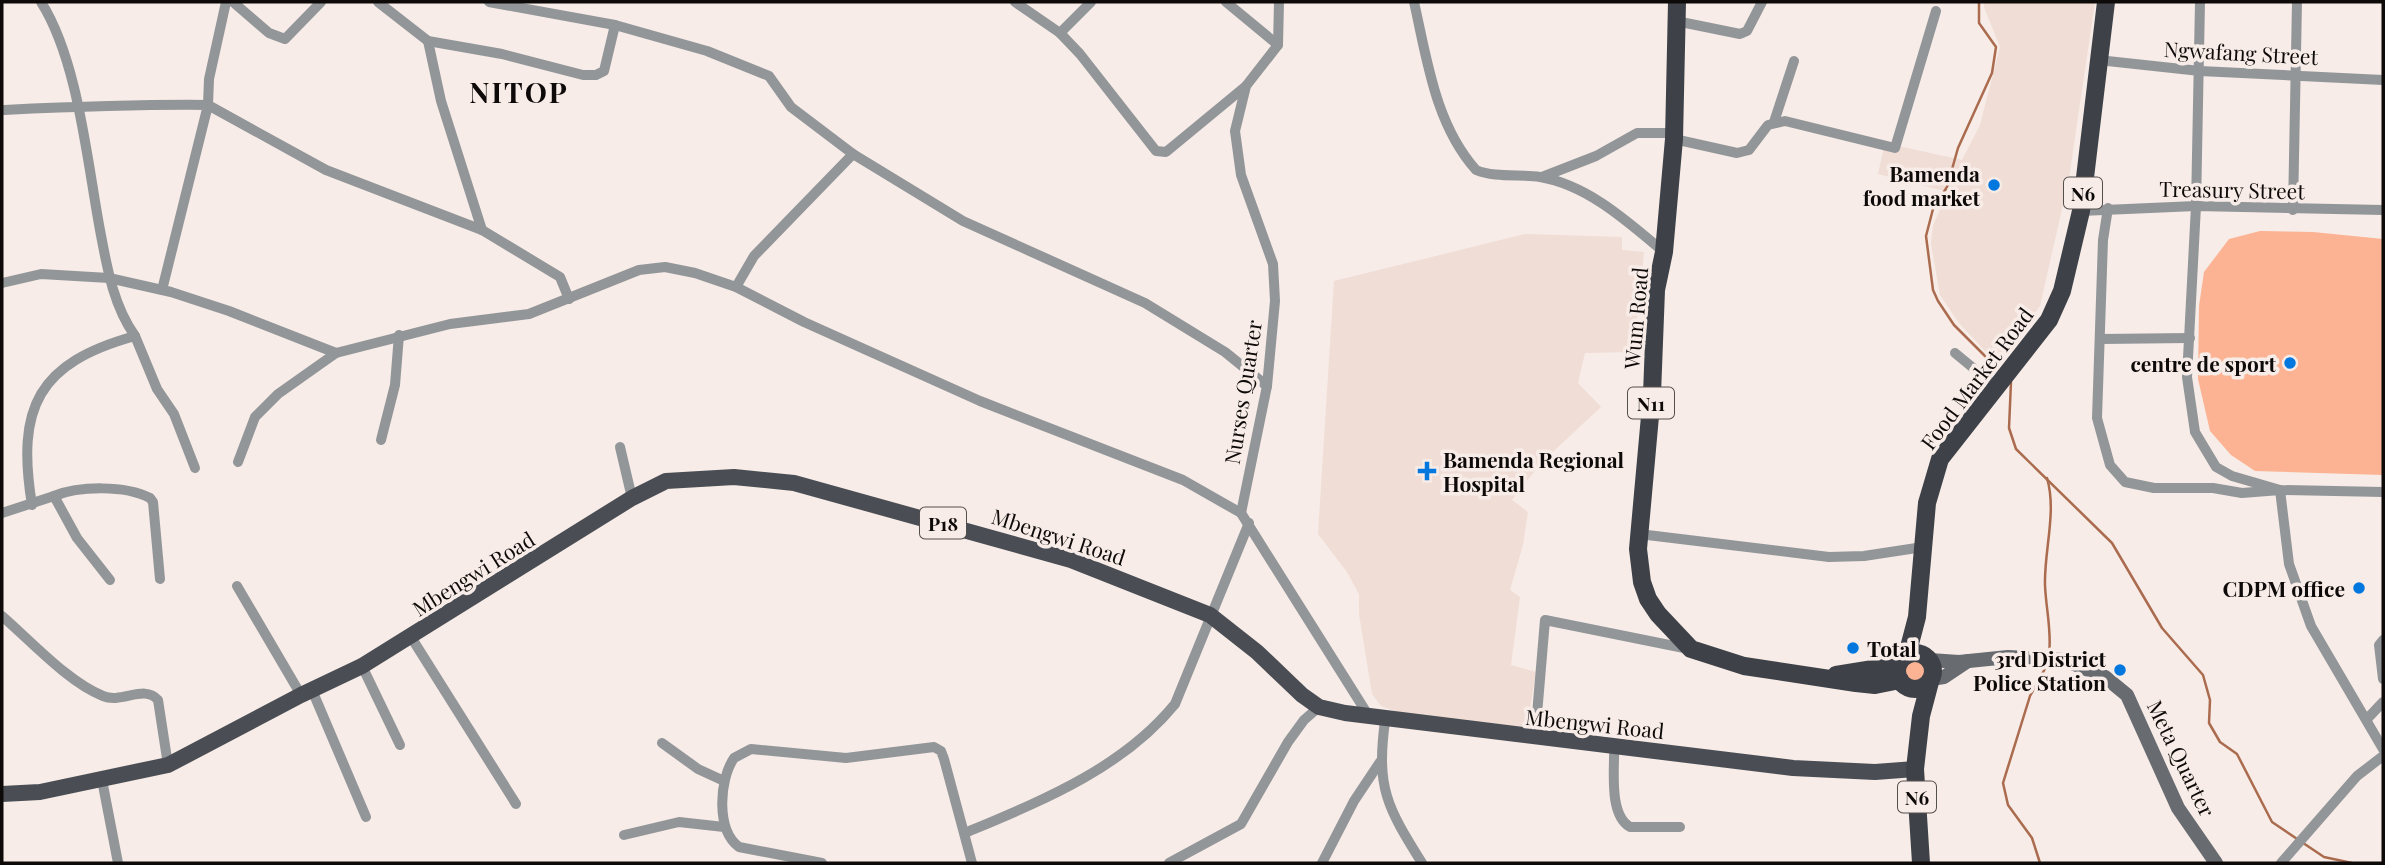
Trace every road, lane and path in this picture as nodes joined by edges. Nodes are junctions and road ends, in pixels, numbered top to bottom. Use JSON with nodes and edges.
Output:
{"nodes":[{"id":1,"x":41,"y":2,"type":"edge"},
{"id":2,"x":226,"y":2,"type":"edge"},
{"id":3,"x":233,"y":2,"type":"edge"},
{"id":4,"x":321,"y":2,"type":"edge"},
{"id":5,"x":378,"y":2,"type":"edge"},
{"id":6,"x":489,"y":2,"type":"edge"},
{"id":7,"x":1015,"y":2,"type":"edge"},
{"id":8,"x":1091,"y":2,"type":"edge"},
{"id":9,"x":1226,"y":2,"type":"edge"},
{"id":10,"x":1279,"y":2,"type":"edge"},
{"id":11,"x":1413,"y":2,"type":"edge"},
{"id":12,"x":1677,"y":2,"type":"edge"},
{"id":13,"x":1762,"y":2,"type":"edge"},
{"id":14,"x":2106,"y":2,"type":"edge"},
{"id":15,"x":2200,"y":2,"type":"edge"},
{"id":16,"x":2297,"y":2,"type":"edge"},
{"id":17,"x":1936,"y":11,"type":"dead end"},
{"id":18,"x":1676,"y":21,"type":"junction"},
{"id":19,"x":615,"y":25,"type":"junction"},
{"id":20,"x":1060,"y":33,"type":"junction"},
{"id":21,"x":428,"y":41,"type":"junction"},
{"id":22,"x":1278,"y":46,"type":"junction"},
{"id":23,"x":2098,"y":60,"type":"junction"},
{"id":24,"x":1794,"y":61,"type":"dead end"},
{"id":25,"x":2200,"y":71,"type":"junction"},
{"id":26,"x":2294,"y":74,"type":"junction"},
{"id":27,"x":2383,"y":80,"type":"edge"},
{"id":28,"x":1246,"y":86,"type":"junction"},
{"id":29,"x":208,"y":105,"type":"junction"},
{"id":30,"x":77,"y":109,"type":"junction"},
{"id":31,"x":2,"y":110,"type":"edge"},
{"id":32,"x":1774,"y":122,"type":"junction"},
{"id":33,"x":1674,"y":136,"type":"junction"},
{"id":34,"x":853,"y":154,"type":"junction"},
{"id":35,"x":1542,"y":177,"type":"junction"},
{"id":36,"x":2196,"y":206,"type":"junction"},
{"id":37,"x":2108,"y":208,"type":"junction"},
{"id":38,"x":2293,"y":210,"type":"junction"},
{"id":39,"x":2383,"y":210,"type":"edge"},
{"id":40,"x":2081,"y":211,"type":"junction"},
{"id":41,"x":481,"y":230,"type":"junction"},
{"id":42,"x":1664,"y":252,"type":"junction"},
{"id":43,"x":109,"y":278,"type":"junction"},
{"id":44,"x":2,"y":283,"type":"edge"},
{"id":45,"x":736,"y":287,"type":"junction"},
{"id":46,"x":162,"y":290,"type":"junction"},
{"id":47,"x":569,"y":299,"type":"junction"},
{"id":48,"x":399,"y":335,"type":"junction"},
{"id":49,"x":135,"y":336,"type":"junction"},
{"id":50,"x":2101,"y":338,"type":"junction"},
{"id":51,"x":2190,"y":338,"type":"junction"},
{"id":52,"x":336,"y":353,"type":"junction"},
{"id":53,"x":1955,"y":353,"type":"dead end"},
{"id":54,"x":2002,"y":378,"type":"junction"},
{"id":55,"x":1267,"y":386,"type":"junction"},
{"id":56,"x":381,"y":440,"type":"dead end"},
{"id":57,"x":620,"y":447,"type":"dead end"},
{"id":58,"x":238,"y":462,"type":"dead end"},
{"id":59,"x":195,"y":468,"type":"dead end"},
{"id":60,"x":2280,"y":490,"type":"junction"},
{"id":61,"x":2383,"y":492,"type":"edge"},
{"id":62,"x":54,"y":496,"type":"junction"},
{"id":63,"x":632,"y":498,"type":"junction"},
{"id":64,"x":32,"y":505,"type":"junction"},
{"id":65,"x":2,"y":513,"type":"edge"},
{"id":66,"x":1241,"y":513,"type":"junction"},
{"id":67,"x":1249,"y":523,"type":"junction"},
{"id":68,"x":1639,"y":534,"type":"junction"},
{"id":69,"x":1923,"y":547,"type":"junction"},
{"id":70,"x":110,"y":579,"type":"dead end"},
{"id":71,"x":160,"y":579,"type":"dead end"},
{"id":72,"x":237,"y":586,"type":"dead end"},
{"id":73,"x":1210,"y":615,"type":"junction"},
{"id":74,"x":2,"y":616,"type":"edge"},
{"id":75,"x":1917,"y":617,"type":"junction"},
{"id":76,"x":411,"y":637,"type":"junction"},
{"id":77,"x":2383,"y":640,"type":"edge"},
{"id":78,"x":1691,"y":649,"type":"junction"},
{"id":79,"x":1929,"y":659,"type":"junction"},
{"id":80,"x":1969,"y":661,"type":"junction"},
{"id":81,"x":362,"y":666,"type":"junction"},
{"id":82,"x":1902,"y":671,"type":"junction"},
{"id":83,"x":2383,"y":679,"type":"edge"},
{"id":84,"x":1931,"y":680,"type":"junction"},
{"id":85,"x":306,"y":692,"type":"junction"},
{"id":86,"x":2383,"y":702,"type":"edge"},
{"id":87,"x":1319,"y":707,"type":"junction"},
{"id":88,"x":1378,"y":719,"type":"junction"},
{"id":89,"x":2367,"y":719,"type":"junction"},
{"id":90,"x":1918,"y":731,"type":"junction"},
{"id":91,"x":1535,"y":738,"type":"junction"},
{"id":92,"x":662,"y":743,"type":"dead end"},
{"id":93,"x":400,"y":745,"type":"dead end"},
{"id":94,"x":1614,"y":747,"type":"junction"},
{"id":95,"x":2383,"y":749,"type":"edge"},
{"id":96,"x":2383,"y":756,"type":"edge"},
{"id":97,"x":1380,"y":762,"type":"junction"},
{"id":98,"x":168,"y":765,"type":"junction"},
{"id":99,"x":1915,"y":769,"type":"junction"},
{"id":100,"x":102,"y":780,"type":"junction"},
{"id":101,"x":724,"y":781,"type":"junction"},
{"id":102,"x":2,"y":794,"type":"edge"},
{"id":103,"x":516,"y":804,"type":"dead end"},
{"id":104,"x":366,"y":817,"type":"dead end"},
{"id":105,"x":724,"y":827,"type":"junction"},
{"id":106,"x":1680,"y":827,"type":"dead end"},
{"id":107,"x":965,"y":833,"type":"junction"},
{"id":108,"x":624,"y":835,"type":"dead end"},
{"id":109,"x":787,"y":859,"type":"edge"},
{"id":110,"x":118,"y":863,"type":"edge"},
{"id":111,"x":822,"y":863,"type":"edge"},
{"id":112,"x":972,"y":863,"type":"edge"},
{"id":113,"x":1169,"y":863,"type":"edge"},
{"id":114,"x":1322,"y":863,"type":"edge"},
{"id":115,"x":1422,"y":863,"type":"edge"},
{"id":116,"x":1920,"y":863,"type":"edge"},
{"id":117,"x":2216,"y":863,"type":"edge"},
{"id":118,"x":2281,"y":863,"type":"edge"}],
"edges":[{"from":1,"to":30,"type":"street"},
{"from":2,"to":29,"type":"street"},
{"from":3,"to":4,"type":"street"},
{"from":5,"to":21,"type":"street"},
{"from":6,"to":19,"type":"street"},
{"from":7,"to":20,"type":"street"},
{"from":8,"to":20,"type":"street"},
{"from":9,"to":22,"type":"street"},
{"from":10,"to":22,"type":"street"},
{"from":11,"to":35,"type":"street"},
{"from":12,"to":18,"type":"highway","name":"Wum Road","number":"N11"},
{"from":13,"to":18,"type":"street"},
{"from":14,"to":23,"type":"highway","name":"Food Market Road","number":"N6"},
{"from":15,"to":25,"type":"street"},
{"from":16,"to":26,"type":"street"},
{"from":17,"to":32,"type":"street"},
{"from":18,"to":33,"type":"highway","name":"Wum Road","number":"N11"},
{"from":19,"to":21,"type":"street"},
{"from":19,"to":34,"type":"street"},
{"from":20,"to":28,"type":"street"},
{"from":21,"to":41,"type":"street"},
{"from":22,"to":28,"type":"street","name":"Nurses Quarter"},
{"from":23,"to":25,"type":"street","name":"Ngwafang Street"},
{"from":23,"to":40,"type":"highway","name":"Food Market Road","number":"N6"},
{"from":24,"to":32,"type":"street"},
{"from":25,"to":26,"type":"street","name":"Ngwafang Street"},
{"from":25,"to":36,"type":"street"},
{"from":26,"to":27,"type":"street","name":"Ngwafang Street"},
{"from":26,"to":38,"type":"street"},
{"from":28,"to":55,"type":"street","name":"Nurses Quarter"},
{"from":29,"to":30,"type":"street"},
{"from":29,"to":41,"type":"street"},
{"from":29,"to":46,"type":"street"},
{"from":30,"to":31,"type":"street"},
{"from":30,"to":43,"type":"street"},
{"from":32,"to":33,"type":"street"},
{"from":33,"to":35,"type":"street"},
{"from":33,"to":42,"type":"highway","name":"Wum Road","number":"N11"},
{"from":34,"to":45,"type":"street"},
{"from":34,"to":55,"type":"street"},
{"from":35,"to":42,"type":"street"},
{"from":36,"to":37,"type":"street","name":"Treasury Street"},
{"from":36,"to":38,"type":"street","name":"Treasury Street"},
{"from":36,"to":51,"type":"street"},
{"from":37,"to":40,"type":"street","name":"Treasury Street"},
{"from":37,"to":50,"type":"street"},
{"from":38,"to":39,"type":"street","name":"Treasury Street"},
{"from":40,"to":54,"type":"highway","name":"Food Market Road","number":"N6"},
{"from":41,"to":47,"type":"street"},
{"from":42,"to":68,"type":"highway","name":"Wum Road","number":"N11"},
{"from":43,"to":44,"type":"street"},
{"from":43,"to":46,"type":"street"},
{"from":43,"to":49,"type":"street"},
{"from":45,"to":47,"type":"street"},
{"from":45,"to":66,"type":"street"},
{"from":46,"to":52,"type":"street"},
{"from":47,"to":48,"type":"street"},
{"from":48,"to":52,"type":"street"},
{"from":48,"to":56,"type":"street"},
{"from":49,"to":59,"type":"street"},
{"from":49,"to":64,"type":"street"},
{"from":50,"to":51,"type":"street"},
{"from":50,"to":60,"type":"street"},
{"from":51,"to":60,"type":"street"},
{"from":52,"to":58,"type":"street"},
{"from":53,"to":54,"type":"street"},
{"from":54,"to":69,"type":"highway","name":"Food Market Road","number":"N6"},
{"from":55,"to":66,"type":"street","name":"Nurses Quarter"},
{"from":57,"to":63,"type":"street"},
{"from":60,"to":61,"type":"street"},
{"from":60,"to":89,"type":"street"},
{"from":62,"to":64,"type":"street"},
{"from":62,"to":70,"type":"street"},
{"from":62,"to":71,"type":"street"},
{"from":63,"to":73,"type":"main road","name":"Mbengwi Road","number":"P18"},
{"from":63,"to":76,"type":"main road","name":"Mbengwi Road","number":"P18"},
{"from":64,"to":65,"type":"street"},
{"from":66,"to":67,"type":"street"},
{"from":67,"to":73,"type":"street"},
{"from":67,"to":88,"type":"street"},
{"from":68,"to":69,"type":"street"},
{"from":68,"to":78,"type":"highway","name":"Wum Road","number":"N11"},
{"from":69,"to":75,"type":"highway","name":"Food Market Road","number":"N6"},
{"from":72,"to":85,"type":"street"},
{"from":73,"to":87,"type":"main road","name":"Mbengwi Road","number":"P18"},
{"from":73,"to":107,"type":"street"},
{"from":74,"to":98,"type":"street"},
{"from":75,"to":79,"type":"highway","name":"Food Market Road","number":"N6"},
{"from":75,"to":82,"type":"highway","name":"Food Market Road","number":"N6"},
{"from":76,"to":81,"type":"main road","name":"Mbengwi Road","number":"P18"},
{"from":76,"to":103,"type":"street"},
{"from":77,"to":83,"type":"street"},
{"from":78,"to":82,"type":"highway"},
{"from":78,"to":91,"type":"street"},
{"from":79,"to":80,"type":"main road"},
{"from":79,"to":82,"type":"highway"},
{"from":79,"to":84,"type":"highway","number":"N6"},
{"from":80,"to":84,"type":"main road"},
{"from":80,"to":117,"type":"main road","name":"Meta Quarter"},
{"from":81,"to":85,"type":"main road","name":"Mbengwi Road","number":"P18"},
{"from":81,"to":93,"type":"street"},
{"from":82,"to":84,"type":"highway"},
{"from":82,"to":90,"type":"highway","number":"N6"},
{"from":84,"to":90,"type":"highway","number":"N6"},
{"from":85,"to":98,"type":"main road","name":"Mbengwi Road","number":"P18"},
{"from":85,"to":104,"type":"street"},
{"from":86,"to":89,"type":"street"},
{"from":87,"to":88,"type":"main road","name":"Mbengwi Road","number":"P18"},
{"from":87,"to":113,"type":"street"},
{"from":88,"to":91,"type":"main road","name":"Mbengwi Road","number":"P18"},
{"from":88,"to":97,"type":"street"},
{"from":89,"to":95,"type":"street"},
{"from":90,"to":99,"type":"highway","number":"N6"},
{"from":91,"to":94,"type":"main road","name":"Mbengwi Road","number":"P18"},
{"from":92,"to":101,"type":"street"},
{"from":94,"to":99,"type":"main road","name":"Mbengwi Road","number":"P18"},
{"from":94,"to":106,"type":"street"},
{"from":96,"to":118,"type":"street"},
{"from":97,"to":114,"type":"street"},
{"from":97,"to":115,"type":"street"},
{"from":98,"to":100,"type":"main road","name":"Mbengwi Road","number":"P18"},
{"from":99,"to":116,"type":"highway","number":"N6"},
{"from":100,"to":102,"type":"main road","name":"Mbengwi Road","number":"P18"},
{"from":100,"to":110,"type":"street"},
{"from":101,"to":105,"type":"street"},
{"from":101,"to":107,"type":"street"},
{"from":105,"to":108,"type":"street"},
{"from":105,"to":109,"type":"street"},
{"from":107,"to":112,"type":"street"},
{"from":109,"to":111,"type":"street"}]}
